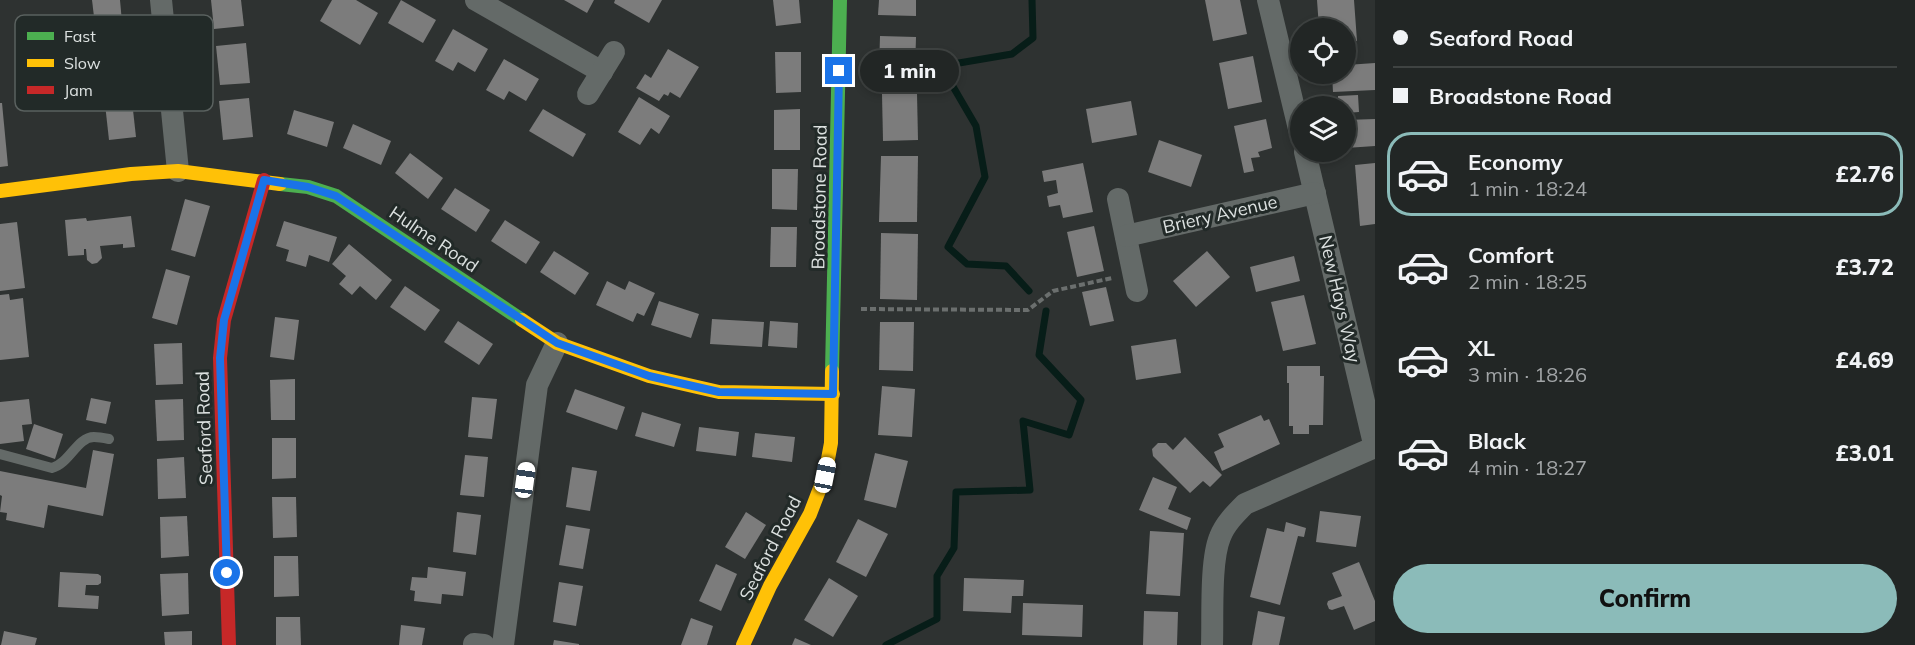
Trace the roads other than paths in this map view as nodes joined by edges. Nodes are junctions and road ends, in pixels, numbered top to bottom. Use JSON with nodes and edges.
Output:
{"nodes":[{"id":1,"x":160,"y":0,"type":"edge"},
{"id":2,"x":840,"y":0,"type":"edge"},
{"id":3,"x":1268,"y":0,"type":"edge"},
{"id":4,"x":487,"y":3,"type":"edge"},
{"id":5,"x":162,"y":15,"type":"edge"},
{"id":6,"x":614,"y":52,"type":"dead end"},
{"id":7,"x":602,"y":72,"type":"junction"},
{"id":8,"x":588,"y":93,"type":"dead end"},
{"id":9,"x":1291,"y":96,"type":"edge"},
{"id":10,"x":172,"y":111,"type":"edge"},
{"id":11,"x":1307,"y":162,"type":"edge"},
{"id":12,"x":178,"y":171,"type":"junction"},
{"id":13,"x":264,"y":180,"type":"junction"},
{"id":14,"x":0,"y":191,"type":"edge"},
{"id":15,"x":1315,"y":193,"type":"junction"},
{"id":16,"x":1118,"y":199,"type":"dead end"},
{"id":17,"x":1126,"y":236,"type":"junction"},
{"id":18,"x":1136,"y":282,"type":"road end"},
{"id":19,"x":557,"y":343,"type":"junction"},
{"id":20,"x":833,"y":394,"type":"junction"},
{"id":21,"x":109,"y":439,"type":"dead end"},
{"id":22,"x":1375,"y":447,"type":"edge"},
{"id":23,"x":0,"y":454,"type":"edge"},
{"id":24,"x":474,"y":644,"type":"edge"},
{"id":25,"x":229,"y":645,"type":"edge"},
{"id":26,"x":484,"y":645,"type":"edge"},
{"id":27,"x":503,"y":645,"type":"edge"},
{"id":28,"x":743,"y":645,"type":"edge"},
{"id":29,"x":1212,"y":645,"type":"edge"}],
"edges":[{"from":1,"to":5,"type":"street"},
{"from":2,"to":20,"type":"street","name":"Broadstone Road"},
{"from":3,"to":9,"type":"street"},
{"from":4,"to":7,"type":"street"},
{"from":6,"to":7,"type":"street"},
{"from":7,"to":8,"type":"street"},
{"from":10,"to":12,"type":"street"},
{"from":11,"to":15,"type":"street","name":"New Hays Way"},
{"from":12,"to":13,"type":"street","name":"Hulme Road"},
{"from":12,"to":14,"type":"street","name":"Hulme Road"},
{"from":13,"to":19,"type":"street","name":"Hulme Road"},
{"from":13,"to":25,"type":"street","name":"Seaford Road"},
{"from":15,"to":17,"type":"street","name":"Briery Avenue"},
{"from":15,"to":22,"type":"street","name":"New Hays Way"},
{"from":16,"to":17,"type":"street"},
{"from":17,"to":18,"type":"street"},
{"from":19,"to":20,"type":"street","name":"Hulme Road"},
{"from":19,"to":27,"type":"street"},
{"from":20,"to":28,"type":"street","name":"Seaford Road"},
{"from":21,"to":23,"type":"lane"},
{"from":22,"to":29,"type":"street"},
{"from":24,"to":26,"type":"street"}]}
